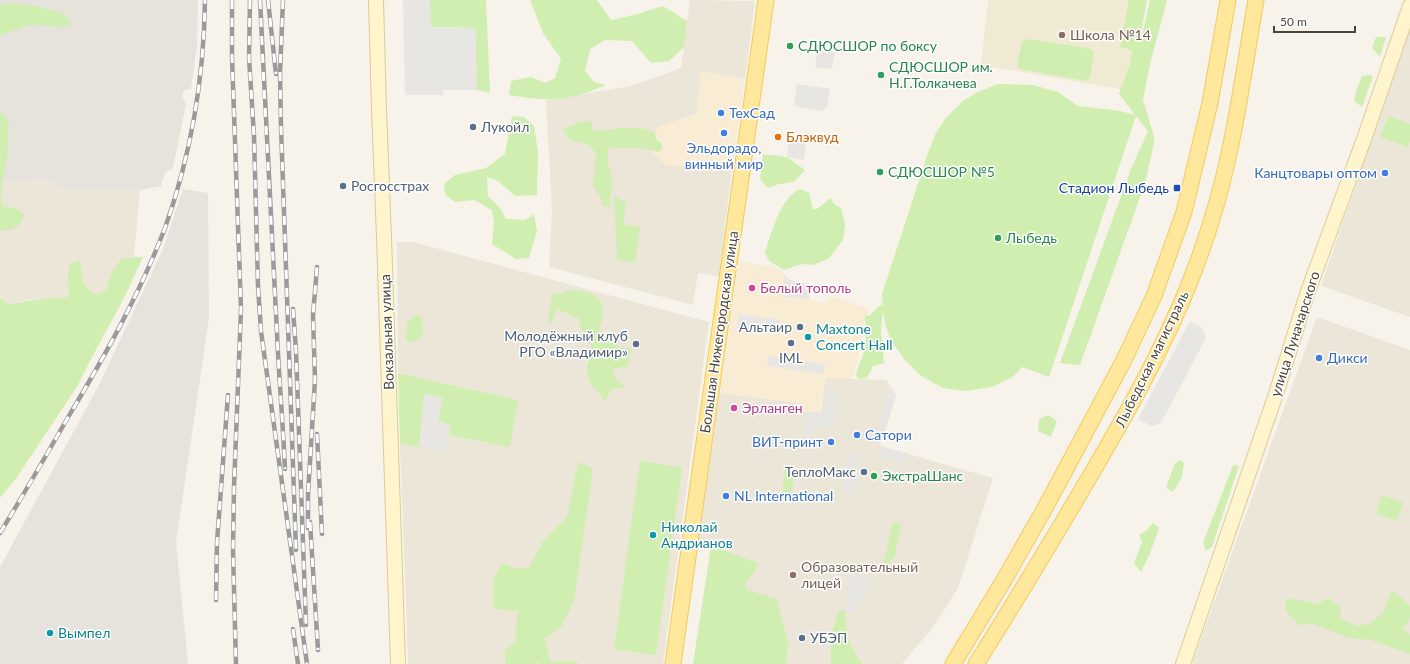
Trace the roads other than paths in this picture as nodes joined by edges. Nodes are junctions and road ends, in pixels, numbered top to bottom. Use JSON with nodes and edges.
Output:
{"nodes":[{"id":1,"x":376,"y":0,"type":"edge"},
{"id":2,"x":766,"y":0,"type":"edge"},
{"id":3,"x":1228,"y":0,"type":"edge"},
{"id":4,"x":1256,"y":0,"type":"edge"},
{"id":5,"x":1410,"y":6,"type":"edge"},
{"id":6,"x":398,"y":664,"type":"edge"},
{"id":7,"x":673,"y":664,"type":"edge"},
{"id":8,"x":953,"y":664,"type":"edge"},
{"id":9,"x":976,"y":664,"type":"edge"},
{"id":10,"x":1183,"y":664,"type":"edge"}],
"edges":[{"from":1,"to":6,"type":"main road","name":"Вокзальная улица"},
{"from":2,"to":7,"type":"main road","name":"Большая Нижегородская улица"},
{"from":3,"to":8,"type":"main road","name":"Лыбедская магистраль"},
{"from":4,"to":9,"type":"main road","name":"Лыбедская магистраль"},
{"from":5,"to":10,"type":"main road","name":"улица Луначарского"}]}
